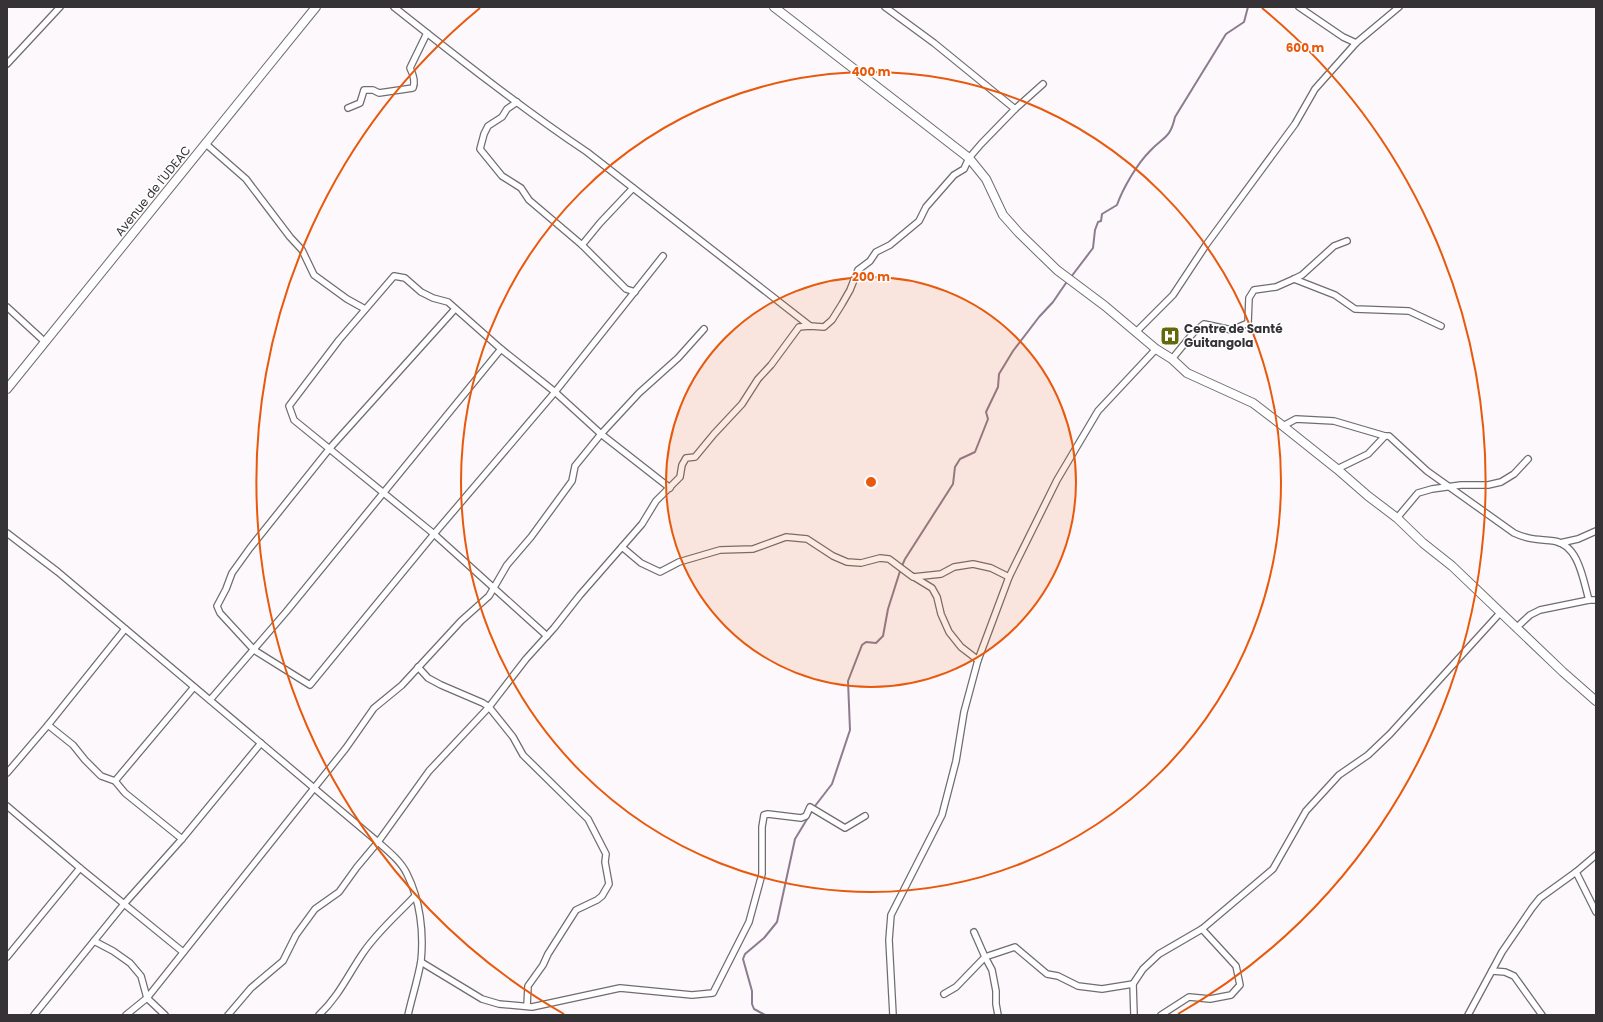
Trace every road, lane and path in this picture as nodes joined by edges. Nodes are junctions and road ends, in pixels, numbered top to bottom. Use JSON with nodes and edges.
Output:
{"nodes":[{"id":1,"x":60,"y":7,"type":"edge"},
{"id":2,"x":316,"y":7,"type":"edge"},
{"id":3,"x":394,"y":7,"type":"edge"},
{"id":4,"x":774,"y":7,"type":"edge"},
{"id":5,"x":885,"y":7,"type":"edge"},
{"id":6,"x":1299,"y":7,"type":"edge"},
{"id":7,"x":1399,"y":7,"type":"edge"},
{"id":8,"x":427,"y":33,"type":"junction"},
{"id":9,"x":1356,"y":43,"type":"junction"},
{"id":10,"x":7,"y":64,"type":"edge"},
{"id":11,"x":1043,"y":84,"type":"dead end"},
{"id":12,"x":517,"y":102,"type":"junction"},
{"id":13,"x":348,"y":108,"type":"dead end"},
{"id":14,"x":1014,"y":109,"type":"junction"},
{"id":15,"x":206,"y":144,"type":"junction"},
{"id":16,"x":969,"y":158,"type":"junction"},
{"id":17,"x":633,"y":188,"type":"junction"},
{"id":18,"x":1347,"y":241,"type":"dead end"},
{"id":19,"x":582,"y":245,"type":"junction"},
{"id":20,"x":663,"y":256,"type":"dead end"},
{"id":21,"x":1294,"y":279,"type":"junction"},
{"id":22,"x":635,"y":292,"type":"junction"},
{"id":23,"x":7,"y":307,"type":"edge"},
{"id":24,"x":364,"y":309,"type":"junction"},
{"id":25,"x":455,"y":309,"type":"junction"},
{"id":26,"x":810,"y":326,"type":"junction"},
{"id":27,"x":1441,"y":326,"type":"dead end"},
{"id":28,"x":704,"y":329,"type":"dead end"},
{"id":29,"x":1137,"y":331,"type":"junction"},
{"id":30,"x":45,"y":342,"type":"junction"},
{"id":31,"x":501,"y":349,"type":"junction"},
{"id":32,"x":1156,"y":349,"type":"junction"},
{"id":33,"x":1172,"y":359,"type":"junction"},
{"id":34,"x":7,"y":389,"type":"edge"},
{"id":35,"x":555,"y":392,"type":"junction"},
{"id":36,"x":1283,"y":426,"type":"junction"},
{"id":37,"x":601,"y":434,"type":"junction"},
{"id":38,"x":1385,"y":436,"type":"junction"},
{"id":39,"x":330,"y":448,"type":"junction"},
{"id":40,"x":1528,"y":459,"type":"dead end"},
{"id":41,"x":1337,"y":469,"type":"junction"},
{"id":42,"x":1450,"y":487,"type":"junction"},
{"id":43,"x":670,"y":488,"type":"junction"},
{"id":44,"x":382,"y":492,"type":"junction"},
{"id":45,"x":1397,"y":518,"type":"junction"},
{"id":46,"x":1596,"y":531,"type":"edge"},
{"id":47,"x":7,"y":533,"type":"edge"},
{"id":48,"x":434,"y":534,"type":"junction"},
{"id":49,"x":1560,"y":543,"type":"junction"},
{"id":50,"x":622,"y":547,"type":"junction"},
{"id":51,"x":913,"y":577,"type":"junction"},
{"id":52,"x":1009,"y":577,"type":"junction"},
{"id":53,"x":494,"y":587,"type":"junction"},
{"id":54,"x":1589,"y":600,"type":"junction"},
{"id":55,"x":1596,"y":600,"type":"edge"},
{"id":56,"x":1500,"y":613,"type":"junction"},
{"id":57,"x":1516,"y":628,"type":"junction"},
{"id":58,"x":125,"y":629,"type":"junction"},
{"id":59,"x":547,"y":636,"type":"junction"},
{"id":60,"x":254,"y":650,"type":"junction"},
{"id":61,"x":978,"y":660,"type":"junction"},
{"id":62,"x":418,"y":667,"type":"junction"},
{"id":63,"x":194,"y":687,"type":"junction"},
{"id":64,"x":210,"y":700,"type":"junction"},
{"id":65,"x":1596,"y":701,"type":"edge"},
{"id":66,"x":489,"y":707,"type":"junction"},
{"id":67,"x":48,"y":725,"type":"junction"},
{"id":68,"x":261,"y":743,"type":"junction"},
{"id":69,"x":7,"y":773,"type":"edge"},
{"id":70,"x":115,"y":782,"type":"junction"},
{"id":71,"x":314,"y":788,"type":"junction"},
{"id":72,"x":7,"y":806,"type":"edge"},
{"id":73,"x":865,"y":816,"type":"dead end"},
{"id":74,"x":182,"y":839,"type":"junction"},
{"id":75,"x":378,"y":842,"type":"junction"},
{"id":76,"x":1596,"y":855,"type":"edge"},
{"id":77,"x":80,"y":868,"type":"junction"},
{"id":78,"x":1576,"y":872,"type":"junction"},
{"id":79,"x":415,"y":896,"type":"junction"},
{"id":80,"x":124,"y":904,"type":"junction"},
{"id":81,"x":1596,"y":912,"type":"edge"},
{"id":82,"x":1202,"y":929,"type":"junction"},
{"id":83,"x":974,"y":932,"type":"dead end"},
{"id":84,"x":94,"y":941,"type":"junction"},
{"id":85,"x":183,"y":952,"type":"junction"},
{"id":86,"x":7,"y":957,"type":"edge"},
{"id":87,"x":985,"y":957,"type":"junction"},
{"id":88,"x":421,"y":962,"type":"junction"},
{"id":89,"x":1492,"y":971,"type":"junction"},
{"id":90,"x":1132,"y":984,"type":"junction"},
{"id":91,"x":944,"y":994,"type":"dead end"},
{"id":92,"x":147,"y":998,"type":"junction"},
{"id":93,"x":527,"y":1006,"type":"junction"},
{"id":94,"x":34,"y":1015,"type":"edge"},
{"id":95,"x":126,"y":1015,"type":"edge"},
{"id":96,"x":165,"y":1015,"type":"edge"},
{"id":97,"x":228,"y":1015,"type":"edge"},
{"id":98,"x":319,"y":1015,"type":"edge"},
{"id":99,"x":408,"y":1015,"type":"edge"},
{"id":100,"x":892,"y":1015,"type":"edge"},
{"id":101,"x":998,"y":1015,"type":"edge"},
{"id":102,"x":1134,"y":1015,"type":"edge"},
{"id":103,"x":1161,"y":1015,"type":"edge"},
{"id":104,"x":1468,"y":1015,"type":"edge"},
{"id":105,"x":1542,"y":1015,"type":"edge"}],
"edges":[{"from":1,"to":10,"type":"street"},
{"from":2,"to":15,"type":"street","name":"Avenue de I'UDEAC"},
{"from":3,"to":8,"type":"street"},
{"from":4,"to":16,"type":"street"},
{"from":5,"to":14,"type":"street"},
{"from":6,"to":9,"type":"street"},
{"from":7,"to":9,"type":"street"},
{"from":8,"to":12,"type":"street"},
{"from":8,"to":13,"type":"street"},
{"from":9,"to":29,"type":"street"},
{"from":11,"to":14,"type":"street"},
{"from":12,"to":17,"type":"street"},
{"from":12,"to":19,"type":"street"},
{"from":14,"to":16,"type":"street"},
{"from":15,"to":24,"type":"street"},
{"from":15,"to":30,"type":"street","name":"Avenue de I'UDEAC"},
{"from":16,"to":26,"type":"street"},
{"from":16,"to":29,"type":"street"},
{"from":17,"to":19,"type":"street"},
{"from":17,"to":26,"type":"street"},
{"from":18,"to":21,"type":"street"},
{"from":19,"to":22,"type":"street"},
{"from":20,"to":22,"type":"street"},
{"from":21,"to":27,"type":"street"},
{"from":21,"to":33,"type":"street"},
{"from":22,"to":35,"type":"street"},
{"from":23,"to":30,"type":"street"},
{"from":24,"to":25,"type":"street"},
{"from":24,"to":39,"type":"street"},
{"from":25,"to":31,"type":"street"},
{"from":25,"to":39,"type":"street"},
{"from":26,"to":43,"type":"street"},
{"from":28,"to":37,"type":"street"},
{"from":29,"to":32,"type":"street"},
{"from":30,"to":34,"type":"street","name":"Avenue de I'UDEAC"},
{"from":31,"to":35,"type":"street"},
{"from":31,"to":44,"type":"street"},
{"from":32,"to":33,"type":"street"},
{"from":32,"to":52,"type":"street"},
{"from":33,"to":36,"type":"street"},
{"from":35,"to":37,"type":"street"},
{"from":35,"to":48,"type":"street"},
{"from":36,"to":38,"type":"street"},
{"from":36,"to":41,"type":"street"},
{"from":37,"to":43,"type":"street"},
{"from":37,"to":53,"type":"street"},
{"from":38,"to":41,"type":"street"},
{"from":38,"to":42,"type":"street"},
{"from":39,"to":44,"type":"street"},
{"from":39,"to":60,"type":"street"},
{"from":40,"to":42,"type":"street"},
{"from":41,"to":45,"type":"street"},
{"from":42,"to":45,"type":"street"},
{"from":42,"to":49,"type":"street"},
{"from":43,"to":50,"type":"street"},
{"from":44,"to":48,"type":"street"},
{"from":44,"to":60,"type":"street"},
{"from":45,"to":56,"type":"street"},
{"from":46,"to":49,"type":"street"},
{"from":47,"to":58,"type":"street"},
{"from":48,"to":53,"type":"street"},
{"from":48,"to":60,"type":"street"},
{"from":49,"to":54,"type":"street"},
{"from":50,"to":51,"type":"street"},
{"from":50,"to":59,"type":"street"},
{"from":51,"to":52,"type":"street"},
{"from":51,"to":61,"type":"street"},
{"from":52,"to":61,"type":"street"},
{"from":53,"to":59,"type":"street"},
{"from":53,"to":62,"type":"street"},
{"from":54,"to":55,"type":"street"},
{"from":54,"to":57,"type":"street"},
{"from":56,"to":57,"type":"street"},
{"from":56,"to":82,"type":"street"},
{"from":57,"to":65,"type":"street"},
{"from":58,"to":63,"type":"street"},
{"from":58,"to":67,"type":"street"},
{"from":59,"to":66,"type":"street"},
{"from":60,"to":64,"type":"street"},
{"from":61,"to":100,"type":"street"},
{"from":62,"to":66,"type":"street"},
{"from":62,"to":71,"type":"street"},
{"from":63,"to":64,"type":"street"},
{"from":63,"to":70,"type":"street"},
{"from":64,"to":68,"type":"street"},
{"from":66,"to":75,"type":"street"},
{"from":66,"to":93,"type":"street"},
{"from":67,"to":69,"type":"street"},
{"from":67,"to":70,"type":"street"},
{"from":68,"to":71,"type":"street"},
{"from":68,"to":74,"type":"street"},
{"from":70,"to":74,"type":"street"},
{"from":71,"to":75,"type":"street"},
{"from":71,"to":85,"type":"street"},
{"from":72,"to":77,"type":"street"},
{"from":73,"to":93,"type":"street"},
{"from":74,"to":80,"type":"street"},
{"from":75,"to":79,"type":"street"},
{"from":75,"to":97,"type":"street"},
{"from":76,"to":78,"type":"street"},
{"from":77,"to":80,"type":"street"},
{"from":77,"to":86,"type":"street"},
{"from":78,"to":81,"type":"street"},
{"from":78,"to":89,"type":"street"},
{"from":79,"to":88,"type":"street"},
{"from":79,"to":98,"type":"street"},
{"from":80,"to":84,"type":"street"},
{"from":80,"to":85,"type":"street"},
{"from":82,"to":90,"type":"street"},
{"from":82,"to":103,"type":"street"},
{"from":83,"to":87,"type":"street"},
{"from":84,"to":92,"type":"street"},
{"from":84,"to":94,"type":"street"},
{"from":85,"to":92,"type":"street"},
{"from":87,"to":90,"type":"street"},
{"from":87,"to":91,"type":"street"},
{"from":87,"to":101,"type":"street"},
{"from":88,"to":93,"type":"street"},
{"from":88,"to":99,"type":"street"},
{"from":89,"to":104,"type":"street"},
{"from":89,"to":105,"type":"street"},
{"from":90,"to":102,"type":"street"},
{"from":92,"to":95,"type":"street"},
{"from":92,"to":96,"type":"street"}]}
